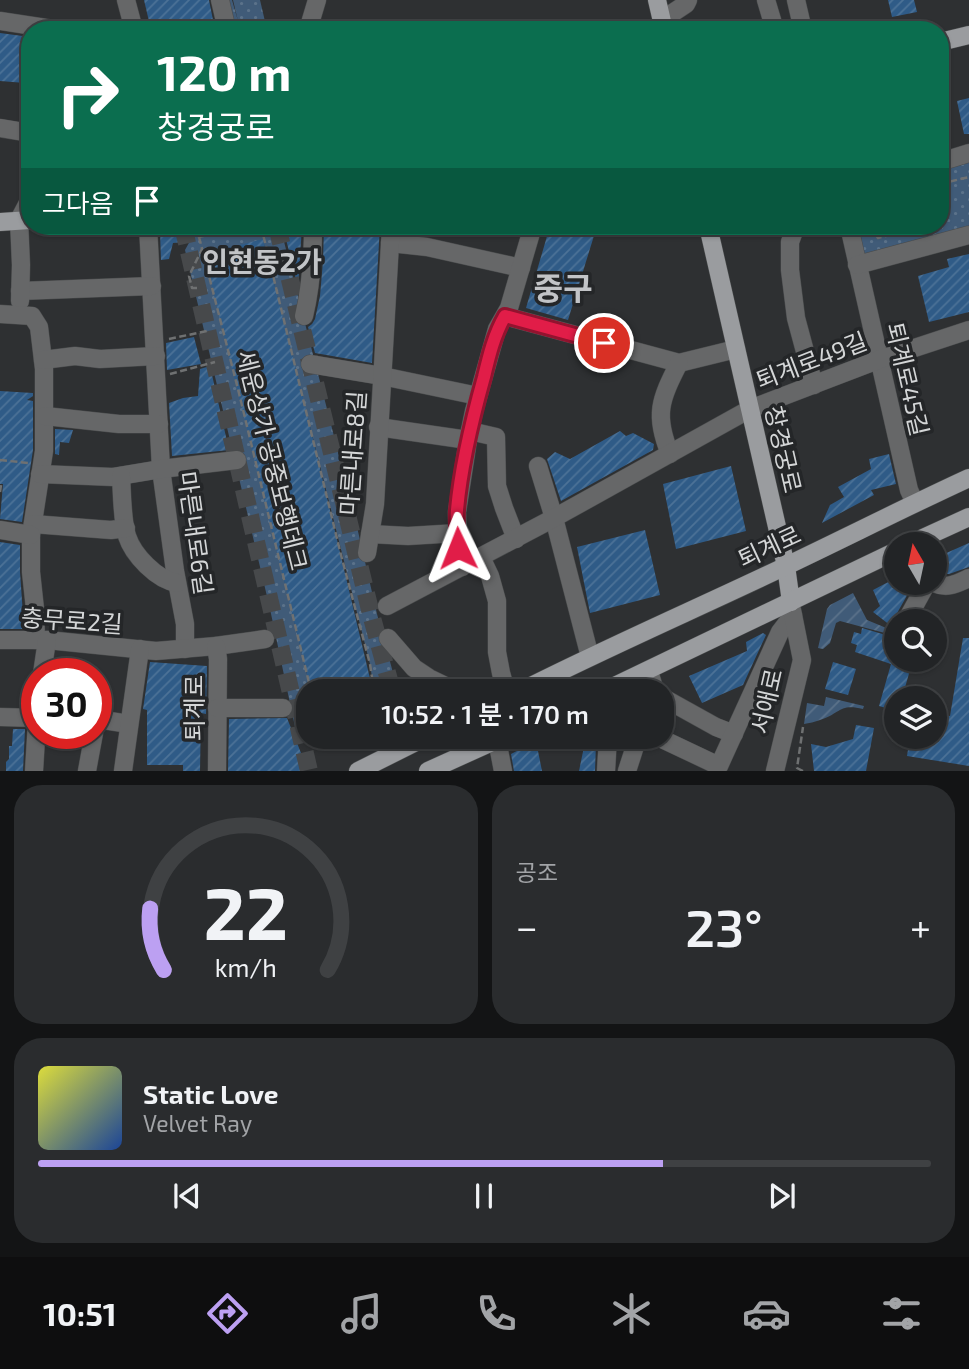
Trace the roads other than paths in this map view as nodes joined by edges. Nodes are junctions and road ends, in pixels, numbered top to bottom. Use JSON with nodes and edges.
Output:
{"nodes":[{"id":1,"x":126,"y":0,"type":"edge"},
{"id":2,"x":220,"y":0,"type":"edge"},
{"id":3,"x":317,"y":0,"type":"edge"},
{"id":4,"x":657,"y":0,"type":"edge"},
{"id":5,"x":688,"y":0,"type":"edge"},
{"id":6,"x":766,"y":0,"type":"edge"},
{"id":7,"x":796,"y":0,"type":"edge"},
{"id":8,"x":0,"y":21,"type":"edge"},
{"id":9,"x":132,"y":21,"type":"edge"},
{"id":10,"x":225,"y":21,"type":"edge"},
{"id":11,"x":311,"y":21,"type":"edge"},
{"id":12,"x":662,"y":21,"type":"edge"},
{"id":13,"x":667,"y":21,"type":"edge"},
{"id":14,"x":772,"y":21,"type":"edge"},
{"id":15,"x":801,"y":21,"type":"edge"},
{"id":16,"x":21,"y":24,"type":"edge"},
{"id":17,"x":969,"y":35,"type":"edge"},
{"id":18,"x":949,"y":40,"type":"edge"},
{"id":19,"x":0,"y":128,"type":"edge"},
{"id":20,"x":21,"y":132,"type":"edge"},
{"id":21,"x":969,"y":153,"type":"edge"},
{"id":22,"x":949,"y":159,"type":"edge"},
{"id":23,"x":21,"y":220,"type":"edge"},
{"id":24,"x":0,"y":222,"type":"edge"},
{"id":25,"x":23,"y":235,"type":"edge"},
{"id":26,"x":149,"y":235,"type":"edge"},
{"id":27,"x":312,"y":235,"type":"edge"},
{"id":28,"x":390,"y":235,"type":"edge"},
{"id":29,"x":393,"y":235,"type":"edge"},
{"id":30,"x":530,"y":235,"type":"edge"},
{"id":31,"x":710,"y":235,"type":"edge"},
{"id":32,"x":793,"y":235,"type":"edge"},
{"id":33,"x":851,"y":235,"type":"edge"},
{"id":34,"x":969,"y":235,"type":"edge"},
{"id":35,"x":857,"y":265,"type":"junction"},
{"id":36,"x":521,"y":268,"type":"junction"},
{"id":37,"x":152,"y":286,"type":"junction"},
{"id":38,"x":20,"y":291,"type":"junction"},
{"id":39,"x":0,"y":314,"type":"edge"},
{"id":40,"x":20,"y":315,"type":"junction"},
{"id":41,"x":304,"y":316,"type":"dead end"},
{"id":42,"x":505,"y":316,"type":"junction"},
{"id":43,"x":969,"y":330,"type":"edge"},
{"id":44,"x":155,"y":349,"type":"junction"},
{"id":45,"x":736,"y":349,"type":"junction"},
{"id":46,"x":43,"y":360,"type":"junction"},
{"id":47,"x":878,"y":360,"type":"junction"},
{"id":48,"x":679,"y":363,"type":"junction"},
{"id":49,"x":310,"y":364,"type":"dead end"},
{"id":50,"x":382,"y":376,"type":"junction"},
{"id":51,"x":814,"y":385,"type":"junction"},
{"id":52,"x":478,"y":396,"type":"junction"},
{"id":53,"x":750,"y":409,"type":"junction"},
{"id":54,"x":45,"y":416,"type":"junction"},
{"id":55,"x":159,"y":424,"type":"junction"},
{"id":56,"x":378,"y":427,"type":"junction"},
{"id":57,"x":469,"y":436,"type":"junction"},
{"id":58,"x":670,"y":454,"type":"junction"},
{"id":59,"x":237,"y":460,"type":"dead end"},
{"id":60,"x":538,"y":466,"type":"dead end"},
{"id":61,"x":41,"y":469,"type":"junction"},
{"id":62,"x":161,"y":469,"type":"junction"},
{"id":63,"x":121,"y":476,"type":"junction"},
{"id":64,"x":969,"y":478,"type":"edge"},
{"id":65,"x":915,"y":503,"type":"junction"},
{"id":66,"x":969,"y":517,"type":"edge"},
{"id":67,"x":554,"y":519,"type":"junction"},
{"id":68,"x":126,"y":528,"type":"junction"},
{"id":69,"x":32,"y":529,"type":"junction"},
{"id":70,"x":0,"y":530,"type":"edge"},
{"id":71,"x":936,"y":532,"type":"edge"},
{"id":72,"x":458,"y":533,"type":"junction"},
{"id":73,"x":370,"y":534,"type":"junction"},
{"id":74,"x":516,"y":538,"type":"junction"},
{"id":75,"x":367,"y":553,"type":"dead end"},
{"id":76,"x":481,"y":557,"type":"junction"},
{"id":77,"x":884,"y":558,"type":"edge"},
{"id":78,"x":786,"y":566,"type":"junction"},
{"id":79,"x":461,"y":567,"type":"junction"},
{"id":80,"x":969,"y":578,"type":"edge"},
{"id":81,"x":177,"y":583,"type":"junction"},
{"id":82,"x":947,"y":586,"type":"edge"},
{"id":83,"x":387,"y":606,"type":"dead end"},
{"id":84,"x":792,"y":608,"type":"junction"},
{"id":85,"x":388,"y":638,"type":"dead end"},
{"id":86,"x":265,"y":639,"type":"dead end"},
{"id":87,"x":0,"y":640,"type":"edge"},
{"id":88,"x":41,"y":640,"type":"junction"},
{"id":89,"x":216,"y":646,"type":"junction"},
{"id":90,"x":140,"y":649,"type":"junction"},
{"id":91,"x":185,"y":649,"type":"junction"},
{"id":92,"x":590,"y":656,"type":"junction"},
{"id":93,"x":42,"y":658,"type":"edge"},
{"id":94,"x":649,"y":671,"type":"junction"},
{"id":95,"x":431,"y":679,"type":"edge"},
{"id":96,"x":503,"y":679,"type":"edge"},
{"id":97,"x":545,"y":679,"type":"edge"},
{"id":98,"x":631,"y":679,"type":"edge"},
{"id":99,"x":651,"y":679,"type":"edge"},
{"id":100,"x":674,"y":704,"type":"edge"},
{"id":101,"x":217,"y":708,"type":"junction"},
{"id":102,"x":283,"y":708,"type":"dead end"},
{"id":103,"x":0,"y":717,"type":"edge"},
{"id":104,"x":21,"y":719,"type":"edge"},
{"id":105,"x":112,"y":721,"type":"edge"},
{"id":106,"x":129,"y":724,"type":"junction"},
{"id":107,"x":734,"y":734,"type":"junction"},
{"id":108,"x":674,"y":748,"type":"edge"},
{"id":109,"x":35,"y":749,"type":"edge"},
{"id":110,"x":91,"y":749,"type":"edge"},
{"id":111,"x":402,"y":749,"type":"edge"},
{"id":112,"x":476,"y":749,"type":"edge"},
{"id":113,"x":501,"y":749,"type":"edge"},
{"id":114,"x":607,"y":749,"type":"edge"},
{"id":115,"x":634,"y":749,"type":"edge"},
{"id":116,"x":693,"y":763,"type":"edge"},
{"id":117,"x":34,"y":771,"type":"edge"},
{"id":118,"x":87,"y":771,"type":"edge"},
{"id":119,"x":123,"y":771,"type":"edge"},
{"id":120,"x":217,"y":771,"type":"edge"},
{"id":121,"x":358,"y":771,"type":"edge"},
{"id":122,"x":428,"y":771,"type":"edge"},
{"id":123,"x":503,"y":771,"type":"edge"},
{"id":124,"x":606,"y":771,"type":"edge"},
{"id":125,"x":627,"y":771,"type":"edge"},
{"id":126,"x":775,"y":771,"type":"edge"}],
"edges":[{"from":1,"to":9,"type":"street"},
{"from":2,"to":10,"type":"street"},
{"from":3,"to":11,"type":"street"},
{"from":4,"to":12,"type":"main road"},
{"from":5,"to":13,"type":"street"},
{"from":6,"to":14,"type":"street"},
{"from":7,"to":15,"type":"street"},
{"from":8,"to":16,"type":"street"},
{"from":17,"to":18,"type":"main road"},
{"from":19,"to":20,"type":"street"},
{"from":21,"to":22,"type":"street"},
{"from":23,"to":24,"type":"main road"},
{"from":25,"to":38,"type":"street"},
{"from":26,"to":37,"type":"street","name":"마른내로6길"},
{"from":27,"to":41,"type":"street"},
{"from":28,"to":50,"type":"street","name":"마른내로8길"},
{"from":29,"to":36,"type":"street","name":"마른내로8길"},
{"from":30,"to":36,"type":"street"},
{"from":31,"to":45,"type":"main road","name":"창경궁로"},
{"from":32,"to":51,"type":"street"},
{"from":33,"to":35,"type":"street","name":"퇴계로45길"},
{"from":34,"to":35,"type":"street"},
{"from":35,"to":47,"type":"street","name":"퇴계로45길"},
{"from":36,"to":42,"type":"street"},
{"from":37,"to":38,"type":"street"},
{"from":37,"to":44,"type":"street","name":"마른내로6길"},
{"from":38,"to":40,"type":"street"},
{"from":39,"to":40,"type":"street"},
{"from":40,"to":46,"type":"street"},
{"from":42,"to":48,"type":"street"},
{"from":42,"to":52,"type":"street"},
{"from":43,"to":47,"type":"street","name":"퇴계로49길"},
{"from":44,"to":46,"type":"street"},
{"from":44,"to":55,"type":"street","name":"마른내로6길"},
{"from":45,"to":48,"type":"street"},
{"from":45,"to":53,"type":"main road","name":"창경궁로"},
{"from":46,"to":54,"type":"street"},
{"from":47,"to":51,"type":"street","name":"퇴계로49길"},
{"from":47,"to":65,"type":"street","name":"퇴계로45길"},
{"from":48,"to":58,"type":"street"},
{"from":49,"to":50,"type":"street","name":"마른내로8길"},
{"from":50,"to":52,"type":"street"},
{"from":50,"to":56,"type":"street","name":"마른내로8길"},
{"from":51,"to":53,"type":"street","name":"퇴계로49길"},
{"from":52,"to":57,"type":"street"},
{"from":53,"to":58,"type":"street","name":"퇴계로49길"},
{"from":53,"to":78,"type":"main road","name":"창경궁로"},
{"from":54,"to":55,"type":"street"},
{"from":54,"to":61,"type":"street"},
{"from":55,"to":62,"type":"street","name":"마른내로6길"},
{"from":56,"to":57,"type":"street"},
{"from":56,"to":73,"type":"street","name":"마른내로8길"},
{"from":57,"to":72,"type":"street"},
{"from":57,"to":74,"type":"street"},
{"from":58,"to":67,"type":"street","name":"퇴계로49길"},
{"from":59,"to":62,"type":"street"},
{"from":60,"to":67,"type":"street"},
{"from":61,"to":63,"type":"street"},
{"from":61,"to":69,"type":"street"},
{"from":62,"to":63,"type":"street"},
{"from":62,"to":81,"type":"street","name":"마른내로6길"},
{"from":63,"to":68,"type":"street"},
{"from":64,"to":65,"type":"main road","name":"퇴계로"},
{"from":65,"to":78,"type":"main road","name":"퇴계로"},
{"from":66,"to":71,"type":"main road"},
{"from":67,"to":74,"type":"street","name":"퇴계로49길"},
{"from":67,"to":92,"type":"street"},
{"from":68,"to":69,"type":"street"},
{"from":68,"to":81,"type":"street"},
{"from":69,"to":70,"type":"street"},
{"from":69,"to":88,"type":"street"},
{"from":72,"to":73,"type":"street","name":"마른내로8길"},
{"from":72,"to":79,"type":"street"},
{"from":73,"to":75,"type":"street","name":"마른내로8길"},
{"from":74,"to":76,"type":"street","name":"퇴계로49길"},
{"from":76,"to":79,"type":"street","name":"퇴계로49길"},
{"from":76,"to":96,"type":"street"},
{"from":77,"to":84,"type":"main road"},
{"from":78,"to":84,"type":"main road","name":"창경궁로"},
{"from":78,"to":92,"type":"main road","name":"퇴계로"},
{"from":79,"to":83,"type":"street","name":"퇴계로49길"},
{"from":80,"to":82,"type":"street"},
{"from":81,"to":91,"type":"street","name":"마른내로6길"},
{"from":84,"to":94,"type":"main road"},
{"from":84,"to":107,"type":"street"},
{"from":84,"to":126,"type":"street","name":"서애로"},
{"from":85,"to":95,"type":"street"},
{"from":86,"to":89,"type":"street","name":"충무로2길"},
{"from":87,"to":88,"type":"street","name":"충무로2길"},
{"from":88,"to":90,"type":"street","name":"충무로2길"},
{"from":88,"to":93,"type":"street"},
{"from":89,"to":91,"type":"street","name":"충무로2길"},
{"from":89,"to":101,"type":"street","name":"퇴계로"},
{"from":90,"to":91,"type":"street","name":"충무로2길"},
{"from":90,"to":106,"type":"street","name":"충무로2길"},
{"from":92,"to":97,"type":"main road","name":"퇴계로"},
{"from":94,"to":98,"type":"main road"},
{"from":94,"to":99,"type":"street"},
{"from":100,"to":107,"type":"street"},
{"from":101,"to":102,"type":"street"},
{"from":101,"to":120,"type":"street","name":"퇴계로"},
{"from":103,"to":104,"type":"street"},
{"from":105,"to":106,"type":"street"},
{"from":106,"to":119,"type":"street","name":"충무로2길"},
{"from":107,"to":116,"type":"street"},
{"from":108,"to":116,"type":"street"},
{"from":109,"to":117,"type":"street"},
{"from":110,"to":118,"type":"street"},
{"from":111,"to":121,"type":"main road"},
{"from":112,"to":122,"type":"main road"},
{"from":113,"to":123,"type":"street"},
{"from":114,"to":124,"type":"street"},
{"from":115,"to":125,"type":"street"}]}
